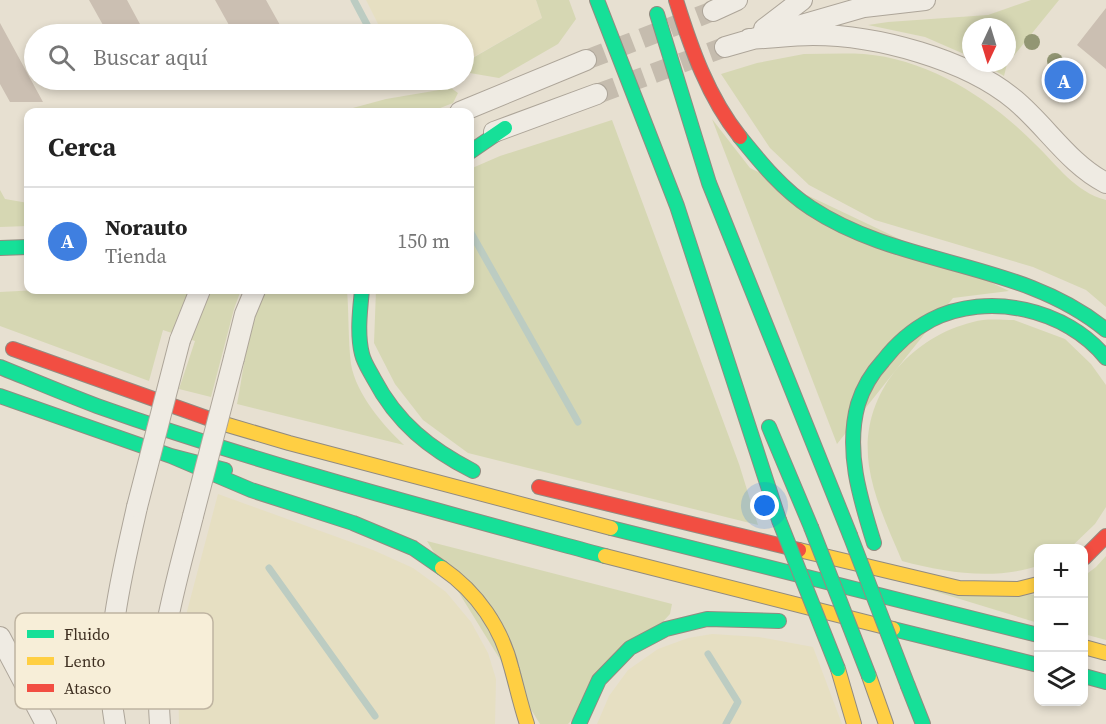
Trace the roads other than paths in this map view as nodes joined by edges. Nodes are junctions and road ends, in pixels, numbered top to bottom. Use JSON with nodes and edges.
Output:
{"nodes":[{"id":1,"x":597,"y":0,"type":"edge"},
{"id":2,"x":653,"y":0,"type":"edge"},
{"id":3,"x":676,"y":0,"type":"edge"},
{"id":4,"x":737,"y":0,"type":"edge"},
{"id":5,"x":802,"y":0,"type":"edge"},
{"id":6,"x":925,"y":0,"type":"edge"},
{"id":7,"x":713,"y":11,"type":"tunnel mouth"},
{"id":8,"x":749,"y":39,"type":"junction"},
{"id":9,"x":724,"y":47,"type":"tunnel mouth"},
{"id":10,"x":586,"y":60,"type":"tunnel mouth"},
{"id":11,"x":597,"y":94,"type":"tunnel mouth"},
{"id":12,"x":470,"y":108,"type":"edge"},
{"id":13,"x":505,"y":128,"type":"junction"},
{"id":14,"x":474,"y":140,"type":"edge"},
{"id":15,"x":474,"y":150,"type":"edge"},
{"id":16,"x":1106,"y":183,"type":"edge"},
{"id":17,"x":677,"y":206,"type":"junction"},
{"id":18,"x":24,"y":247,"type":"edge"},
{"id":19,"x":0,"y":248,"type":"edge"},
{"id":20,"x":198,"y":294,"type":"edge"},
{"id":21,"x":253,"y":294,"type":"edge"},
{"id":22,"x":362,"y":294,"type":"edge"},
{"id":23,"x":1106,"y":330,"type":"edge"},
{"id":24,"x":0,"y":344,"type":"edge"},
{"id":25,"x":1106,"y":358,"type":"edge"},
{"id":26,"x":742,"y":361,"type":"dead end"},
{"id":27,"x":0,"y":367,"type":"edge"},
{"id":28,"x":0,"y":396,"type":"edge"},
{"id":29,"x":765,"y":416,"type":"dead end"},
{"id":30,"x":290,"y":442,"type":"junction"},
{"id":31,"x":171,"y":456,"type":"junction"},
{"id":32,"x":419,"y":463,"type":"dead end"},
{"id":33,"x":441,"y":466,"type":"dead end"},
{"id":34,"x":261,"y":479,"type":"dead end"},
{"id":35,"x":531,"y":485,"type":"dead end"},
{"id":36,"x":1106,"y":536,"type":"edge"},
{"id":37,"x":1088,"y":554,"type":"edge"},
{"id":38,"x":570,"y":561,"type":"dead end"},
{"id":39,"x":614,"y":573,"type":"dead end"},
{"id":40,"x":1034,"y":585,"type":"edge"},
{"id":41,"x":734,"y":605,"type":"dead end"},
{"id":42,"x":115,"y":613,"type":"edge"},
{"id":43,"x":170,"y":613,"type":"edge"},
{"id":44,"x":791,"y":623,"type":"junction"},
{"id":45,"x":1034,"y":635,"type":"edge"},
{"id":46,"x":0,"y":638,"type":"edge"},
{"id":47,"x":1088,"y":648,"type":"edge"},
{"id":48,"x":1106,"y":653,"type":"edge"},
{"id":49,"x":1034,"y":664,"type":"edge"},
{"id":50,"x":15,"y":666,"type":"edge"},
{"id":51,"x":1088,"y":677,"type":"edge"},
{"id":52,"x":1106,"y":682,"type":"edge"},
{"id":53,"x":518,"y":698,"type":"junction"},
{"id":54,"x":38,"y":709,"type":"edge"},
{"id":55,"x":113,"y":709,"type":"edge"},
{"id":56,"x":158,"y":709,"type":"edge"},
{"id":57,"x":46,"y":724,"type":"edge"},
{"id":58,"x":115,"y":724,"type":"edge"},
{"id":59,"x":160,"y":724,"type":"edge"},
{"id":60,"x":514,"y":724,"type":"edge"},
{"id":61,"x":527,"y":724,"type":"edge"},
{"id":62,"x":579,"y":724,"type":"edge"},
{"id":63,"x":854,"y":724,"type":"edge"},
{"id":64,"x":886,"y":724,"type":"edge"},
{"id":65,"x":923,"y":724,"type":"edge"}],
"edges":[{"from":1,"to":17,"type":"highway"},
{"from":2,"to":65,"type":"highway","bridge":true},
{"from":3,"to":23,"type":"highway"},
{"from":4,"to":7,"type":"street"},
{"from":5,"to":8,"type":"street"},
{"from":6,"to":8,"type":"street"},
{"from":8,"to":9,"type":"street"},
{"from":8,"to":16,"type":"street"},
{"from":10,"to":12,"type":"street"},
{"from":11,"to":13,"type":"street"},
{"from":13,"to":14,"type":"street"},
{"from":13,"to":15,"type":"highway"},
{"from":17,"to":26,"type":"highway"},
{"from":17,"to":63,"type":"highway","bridge":true},
{"from":18,"to":19,"type":"highway"},
{"from":20,"to":42,"type":"street","bridge":true},
{"from":21,"to":43,"type":"street","bridge":true},
{"from":22,"to":33,"type":"highway"},
{"from":24,"to":30,"type":"highway"},
{"from":25,"to":44,"type":"highway"},
{"from":27,"to":49,"type":"highway"},
{"from":28,"to":31,"type":"highway"},
{"from":29,"to":64,"type":"highway","bridge":true},
{"from":30,"to":32,"type":"highway"},
{"from":30,"to":45,"type":"highway"},
{"from":31,"to":34,"type":"highway"},
{"from":31,"to":53,"type":"highway"},
{"from":35,"to":40,"type":"highway"},
{"from":36,"to":37,"type":"highway"},
{"from":38,"to":39,"type":"highway"},
{"from":41,"to":44,"type":"highway"},
{"from":44,"to":62,"type":"highway"},
{"from":46,"to":50,"type":"street"},
{"from":47,"to":48,"type":"highway"},
{"from":51,"to":52,"type":"highway"},
{"from":53,"to":60,"type":"street"},
{"from":53,"to":61,"type":"highway"},
{"from":54,"to":57,"type":"street"},
{"from":55,"to":58,"type":"street","bridge":true},
{"from":56,"to":59,"type":"street","bridge":true}]}
